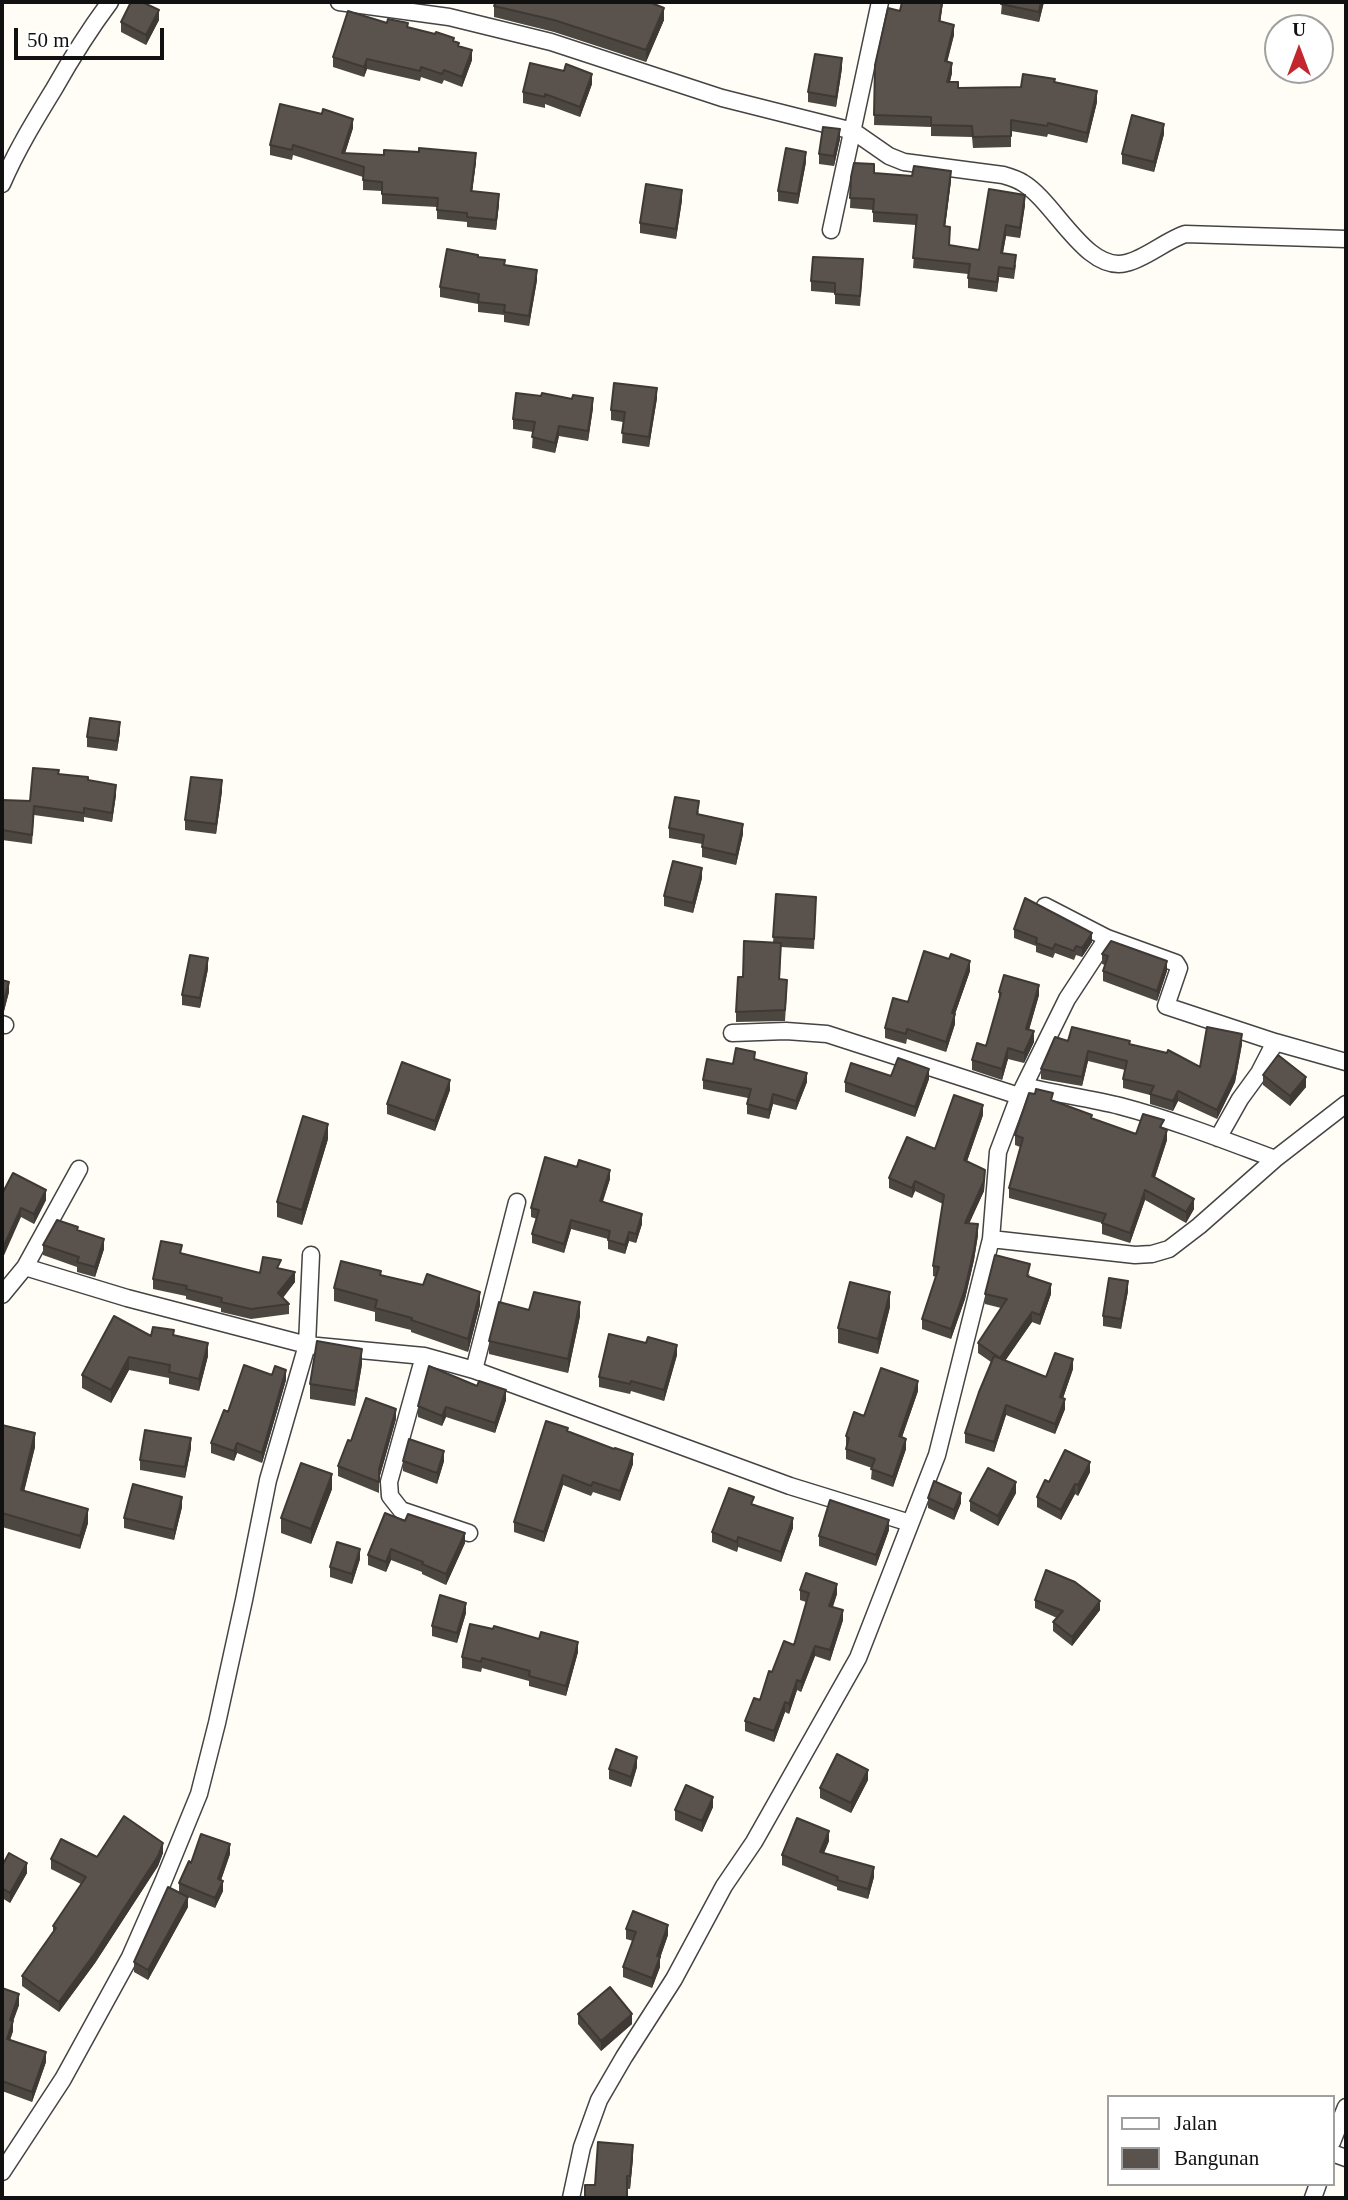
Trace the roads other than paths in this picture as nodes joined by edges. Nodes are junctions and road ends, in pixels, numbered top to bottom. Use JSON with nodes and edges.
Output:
{"nodes":[{"id":1,"x":110,"y":2,"type":"edge"},
{"id":2,"x":339,"y":2,"type":"edge"},
{"id":3,"x":880,"y":2,"type":"edge"},
{"id":4,"x":853,"y":131,"type":"junction"},
{"id":5,"x":2,"y":184,"type":"edge"},
{"id":6,"x":831,"y":230,"type":"dead end"},
{"id":7,"x":1346,"y":239,"type":"edge"},
{"id":8,"x":1045,"y":906,"type":"edge"},
{"id":9,"x":1107,"y":938,"type":"junction"},
{"id":10,"x":732,"y":1033,"type":"dead end"},
{"id":11,"x":1275,"y":1042,"type":"junction"},
{"id":12,"x":1346,"y":1062,"type":"edge"},
{"id":13,"x":1021,"y":1091,"type":"junction"},
{"id":14,"x":1346,"y":1104,"type":"edge"},
{"id":15,"x":1218,"y":1138,"type":"junction"},
{"id":16,"x":1275,"y":1160,"type":"junction"},
{"id":17,"x":79,"y":1169,"type":"dead end"},
{"id":18,"x":517,"y":1202,"type":"dead end"},
{"id":19,"x":991,"y":1239,"type":"junction"},
{"id":20,"x":311,"y":1255,"type":"dead end"},
{"id":21,"x":25,"y":1267,"type":"junction"},
{"id":22,"x":2,"y":1295,"type":"edge"},
{"id":23,"x":307,"y":1345,"type":"junction"},
{"id":24,"x":424,"y":1356,"type":"junction"},
{"id":25,"x":474,"y":1370,"type":"junction"},
{"id":26,"x":910,"y":1523,"type":"junction"},
{"id":27,"x":469,"y":1533,"type":"dead end"},
{"id":28,"x":1346,"y":2107,"type":"edge"},
{"id":29,"x":1334,"y":2138,"type":"edge"},
{"id":30,"x":2,"y":2172,"type":"edge"},
{"id":31,"x":571,"y":2198,"type":"edge"}],
"edges":[{"from":1,"to":5,"type":"street"},
{"from":2,"to":4,"type":"street"},
{"from":3,"to":4,"type":"street"},
{"from":4,"to":6,"type":"street"},
{"from":4,"to":7,"type":"street"},
{"from":8,"to":9,"type":"street"},
{"from":9,"to":11,"type":"street"},
{"from":9,"to":13,"type":"street"},
{"from":10,"to":13,"type":"street"},
{"from":11,"to":12,"type":"street"},
{"from":11,"to":15,"type":"street"},
{"from":13,"to":15,"type":"street"},
{"from":13,"to":19,"type":"street"},
{"from":14,"to":16,"type":"street"},
{"from":15,"to":16,"type":"street"},
{"from":16,"to":19,"type":"street"},
{"from":17,"to":21,"type":"street"},
{"from":18,"to":25,"type":"street"},
{"from":19,"to":26,"type":"street"},
{"from":20,"to":23,"type":"street"},
{"from":21,"to":22,"type":"street"},
{"from":21,"to":23,"type":"street"},
{"from":23,"to":24,"type":"street"},
{"from":23,"to":30,"type":"street"},
{"from":24,"to":25,"type":"street"},
{"from":24,"to":27,"type":"street"},
{"from":25,"to":26,"type":"street"},
{"from":26,"to":31,"type":"street"},
{"from":28,"to":29,"type":"street"}]}
